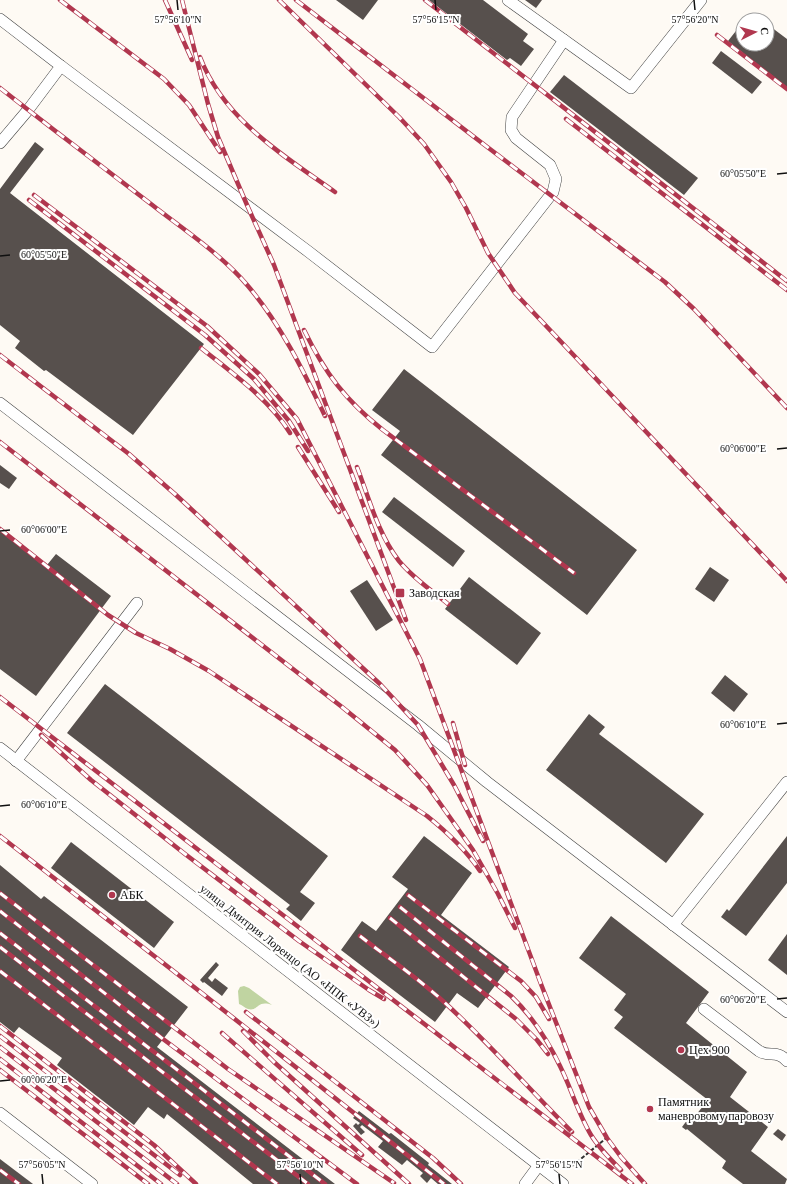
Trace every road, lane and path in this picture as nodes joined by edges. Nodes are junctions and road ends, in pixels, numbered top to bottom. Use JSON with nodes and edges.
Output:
{"nodes":[{"id":1,"x":508,"y":0,"type":"edge"},
{"id":2,"x":701,"y":0,"type":"edge"},
{"id":3,"x":0,"y":19,"type":"edge"},
{"id":4,"x":564,"y":40,"type":"junction"},
{"id":5,"x":61,"y":66,"type":"junction"},
{"id":6,"x":0,"y":143,"type":"edge"},
{"id":7,"x":0,"y":403,"type":"edge"},
{"id":8,"x":137,"y":603,"type":"dead end"},
{"id":9,"x":0,"y":748,"type":"edge"},
{"id":10,"x":16,"y":761,"type":"junction"},
{"id":11,"x":787,"y":782,"type":"edge"},
{"id":12,"x":673,"y":925,"type":"junction"},
{"id":13,"x":704,"y":1009,"type":"dead end"},
{"id":14,"x":787,"y":1012,"type":"edge"},
{"id":15,"x":787,"y":1061,"type":"edge"},
{"id":16,"x":0,"y":1113,"type":"edge"},
{"id":17,"x":609,"y":1136,"type":"dead end"},
{"id":18,"x":539,"y":1165,"type":"junction"},
{"id":19,"x":572,"y":1166,"type":"dead end"},
{"id":20,"x":92,"y":1184,"type":"edge"},
{"id":21,"x":525,"y":1184,"type":"edge"},
{"id":22,"x":563,"y":1184,"type":"edge"}],
"edges":[{"from":1,"to":4,"type":"lane"},
{"from":2,"to":4,"type":"lane"},
{"from":3,"to":5,"type":"lane"},
{"from":4,"to":5,"type":"lane"},
{"from":5,"to":6,"type":"lane"},
{"from":7,"to":12,"type":"lane"},
{"from":8,"to":10,"type":"lane"},
{"from":9,"to":10,"type":"lane","name":"улица Дмитрия Лоренцо (АО «НПК «УВЗ»)"},
{"from":10,"to":18,"type":"lane","name":"улица Дмитрия Лоренцо (АО «НПК «УВЗ»)"},
{"from":11,"to":12,"type":"lane"},
{"from":12,"to":14,"type":"lane"},
{"from":13,"to":15,"type":"lane"},
{"from":16,"to":20,"type":"lane"},
{"from":17,"to":19,"type":"path"},
{"from":18,"to":21,"type":"lane"},
{"from":18,"to":22,"type":"lane","name":"улица Дмитрия Лоренцо (АО «НПК «УВЗ»)"}]}
